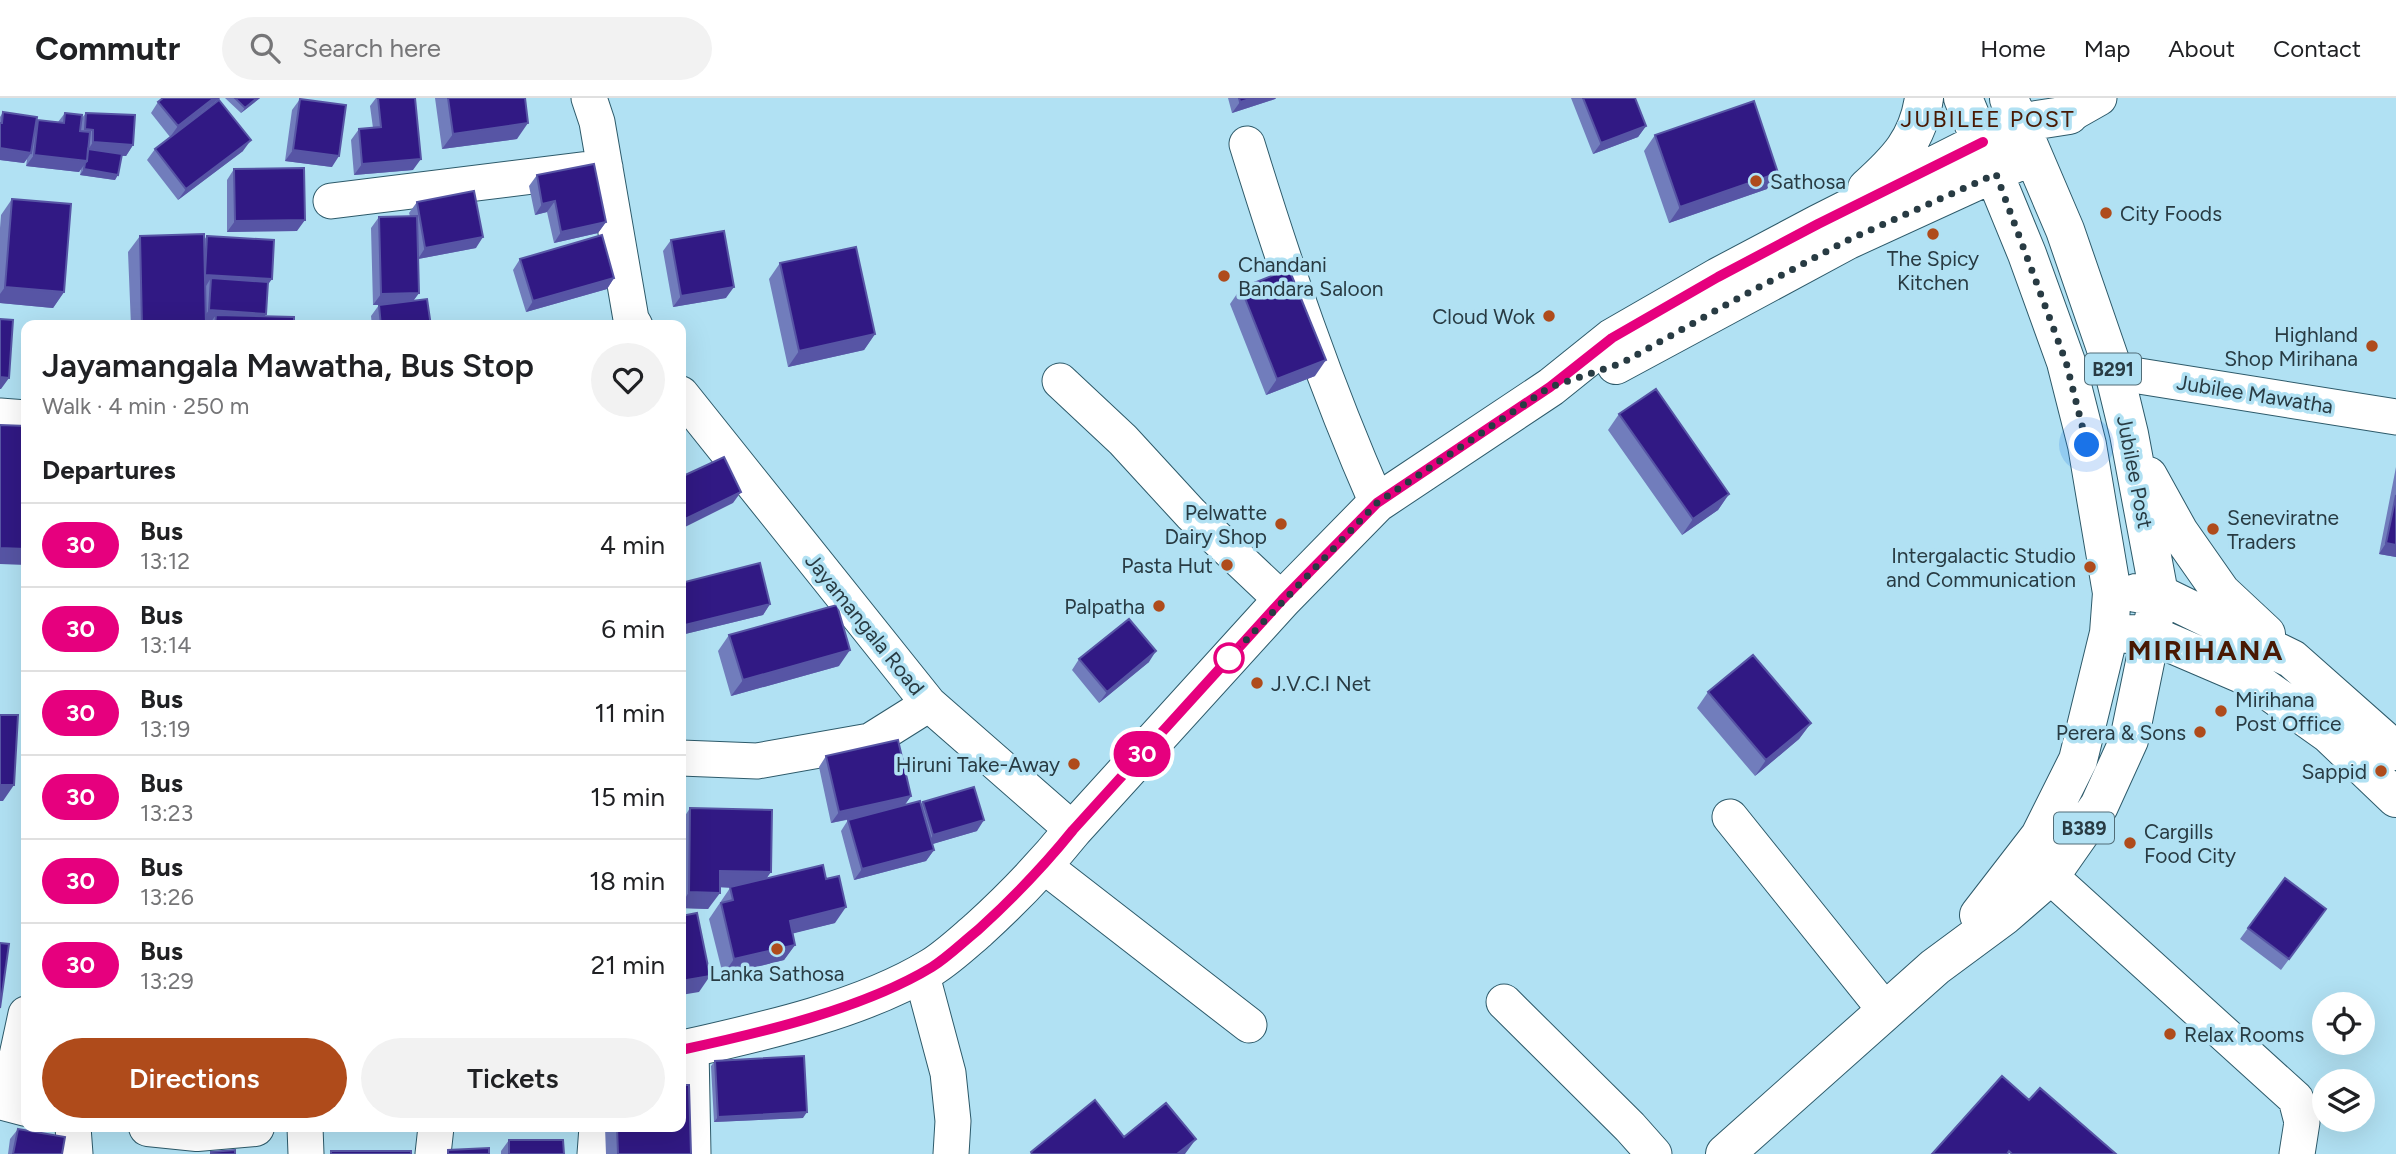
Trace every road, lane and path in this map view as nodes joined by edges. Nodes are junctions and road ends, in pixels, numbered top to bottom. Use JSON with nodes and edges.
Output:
{"nodes":[{"id":1,"x":589,"y":98,"type":"edge"},
{"id":2,"x":1924,"y":98,"type":"edge"},
{"id":3,"x":1963,"y":98,"type":"edge"},
{"id":4,"x":2084,"y":107,"type":"edge"},
{"id":5,"x":2020,"y":125,"type":"edge"},
{"id":6,"x":1247,"y":144,"type":"dead end"},
{"id":7,"x":1989,"y":158,"type":"junction"},
{"id":8,"x":605,"y":167,"type":"junction"},
{"id":9,"x":331,"y":201,"type":"dead end"},
{"id":10,"x":1843,"y":211,"type":"junction"},
{"id":11,"x":624,"y":320,"type":"edge"},
{"id":12,"x":2114,"y":372,"type":"junction"},
{"id":13,"x":1060,"y":381,"type":"dead end"},
{"id":14,"x":1550,"y":387,"type":"junction"},
{"id":15,"x":686,"y":400,"type":"edge"},
{"id":16,"x":0,"y":416,"type":"edge"},
{"id":17,"x":2396,"y":417,"type":"edge"},
{"id":18,"x":21,"y":418,"type":"edge"},
{"id":19,"x":2132,"y":446,"type":"junction"},
{"id":20,"x":1377,"y":503,"type":"junction"},
{"id":21,"x":2112,"y":593,"type":"junction"},
{"id":22,"x":2159,"y":594,"type":"junction"},
{"id":23,"x":1282,"y":600,"type":"junction"},
{"id":24,"x":2109,"y":633,"type":"junction"},
{"id":25,"x":2151,"y":635,"type":"junction"},
{"id":26,"x":2292,"y":659,"type":"junction"},
{"id":27,"x":929,"y":704,"type":"junction"},
{"id":28,"x":2396,"y":751,"type":"edge"},
{"id":29,"x":686,"y":758,"type":"edge"},
{"id":30,"x":2396,"y":798,"type":"edge"},
{"id":31,"x":1730,"y":817,"type":"dead end"},
{"id":32,"x":1073,"y":830,"type":"junction"},
{"id":33,"x":1044,"y":866,"type":"junction"},
{"id":34,"x":2050,"y":876,"type":"junction"},
{"id":35,"x":1935,"y":967,"type":"junction"},
{"id":36,"x":921,"y":972,"type":"junction"},
{"id":37,"x":1504,"y":1002,"type":"dead end"},
{"id":38,"x":1885,"y":1010,"type":"junction"},
{"id":39,"x":1249,"y":1026,"type":"dead end"},
{"id":40,"x":21,"y":1044,"type":"edge"},
{"id":41,"x":686,"y":1049,"type":"edge"},
{"id":42,"x":11,"y":1103,"type":"edge"},
{"id":43,"x":73,"y":1132,"type":"edge"},
{"id":44,"x":304,"y":1132,"type":"edge"},
{"id":45,"x":435,"y":1132,"type":"edge"},
{"id":46,"x":597,"y":1132,"type":"edge"},
{"id":47,"x":75,"y":1154,"type":"edge"},
{"id":48,"x":306,"y":1154,"type":"edge"},
{"id":49,"x":433,"y":1154,"type":"edge"},
{"id":50,"x":595,"y":1154,"type":"edge"},
{"id":51,"x":693,"y":1154,"type":"edge"},
{"id":52,"x":951,"y":1154,"type":"edge"},
{"id":53,"x":1654,"y":1154,"type":"edge"},
{"id":54,"x":1725,"y":1154,"type":"edge"},
{"id":55,"x":2297,"y":1154,"type":"edge"}],
"edges":[{"from":1,"to":8,"type":"street"},
{"from":2,"to":10,"type":"main road"},
{"from":3,"to":7,"type":"main road","name":"Jubilee Post"},
{"from":4,"to":5,"type":"main road"},
{"from":5,"to":7,"type":"main road"},
{"from":5,"to":12,"type":"main road","name":"Jubilee Post","number":"B291"},
{"from":6,"to":20,"type":"street"},
{"from":7,"to":10,"type":"main road"},
{"from":7,"to":14,"type":"main road"},
{"from":7,"to":21,"type":"main road","name":"Jubilee Post","number":"B291"},
{"from":8,"to":9,"type":"street"},
{"from":8,"to":11,"type":"street"},
{"from":10,"to":14,"type":"main road"},
{"from":12,"to":17,"type":"street","name":"Jubilee Mawatha"},
{"from":12,"to":19,"type":"main road","name":"Jubilee Post","number":"B291"},
{"from":13,"to":23,"type":"street"},
{"from":14,"to":20,"type":"main road"},
{"from":15,"to":27,"type":"street","name":"Jayamangala Road"},
{"from":16,"to":18,"type":"street"},
{"from":19,"to":22,"type":"main road","name":"Jubilee Post","number":"B291"},
{"from":19,"to":26,"type":"main road"},
{"from":20,"to":23,"type":"main road"},
{"from":21,"to":22,"type":"main road"},
{"from":21,"to":24,"type":"main road","name":"Jubilee Post"},
{"from":22,"to":25,"type":"main road"},
{"from":22,"to":26,"type":"main road"},
{"from":23,"to":32,"type":"main road"},
{"from":24,"to":25,"type":"main road"},
{"from":24,"to":35,"type":"main road","number":"B389"},
{"from":25,"to":30,"type":"main road"},
{"from":25,"to":34,"type":"main road","number":"B389"},
{"from":26,"to":28,"type":"main road"},
{"from":27,"to":29,"type":"street"},
{"from":27,"to":32,"type":"street","name":"Jayamangala Road"},
{"from":31,"to":38,"type":"street"},
{"from":32,"to":33,"type":"main road"},
{"from":33,"to":36,"type":"main road"},
{"from":33,"to":39,"type":"street"},
{"from":34,"to":35,"type":"main road","number":"B389"},
{"from":34,"to":55,"type":"street"},
{"from":35,"to":38,"type":"main road","number":"B389"},
{"from":36,"to":41,"type":"main road"},
{"from":36,"to":52,"type":"street"},
{"from":37,"to":53,"type":"street"},
{"from":38,"to":54,"type":"main road","number":"B389"},
{"from":40,"to":42,"type":"street"},
{"from":41,"to":51,"type":"street"},
{"from":43,"to":47,"type":"street"},
{"from":44,"to":48,"type":"street"},
{"from":45,"to":49,"type":"street"},
{"from":46,"to":50,"type":"street"}]}
